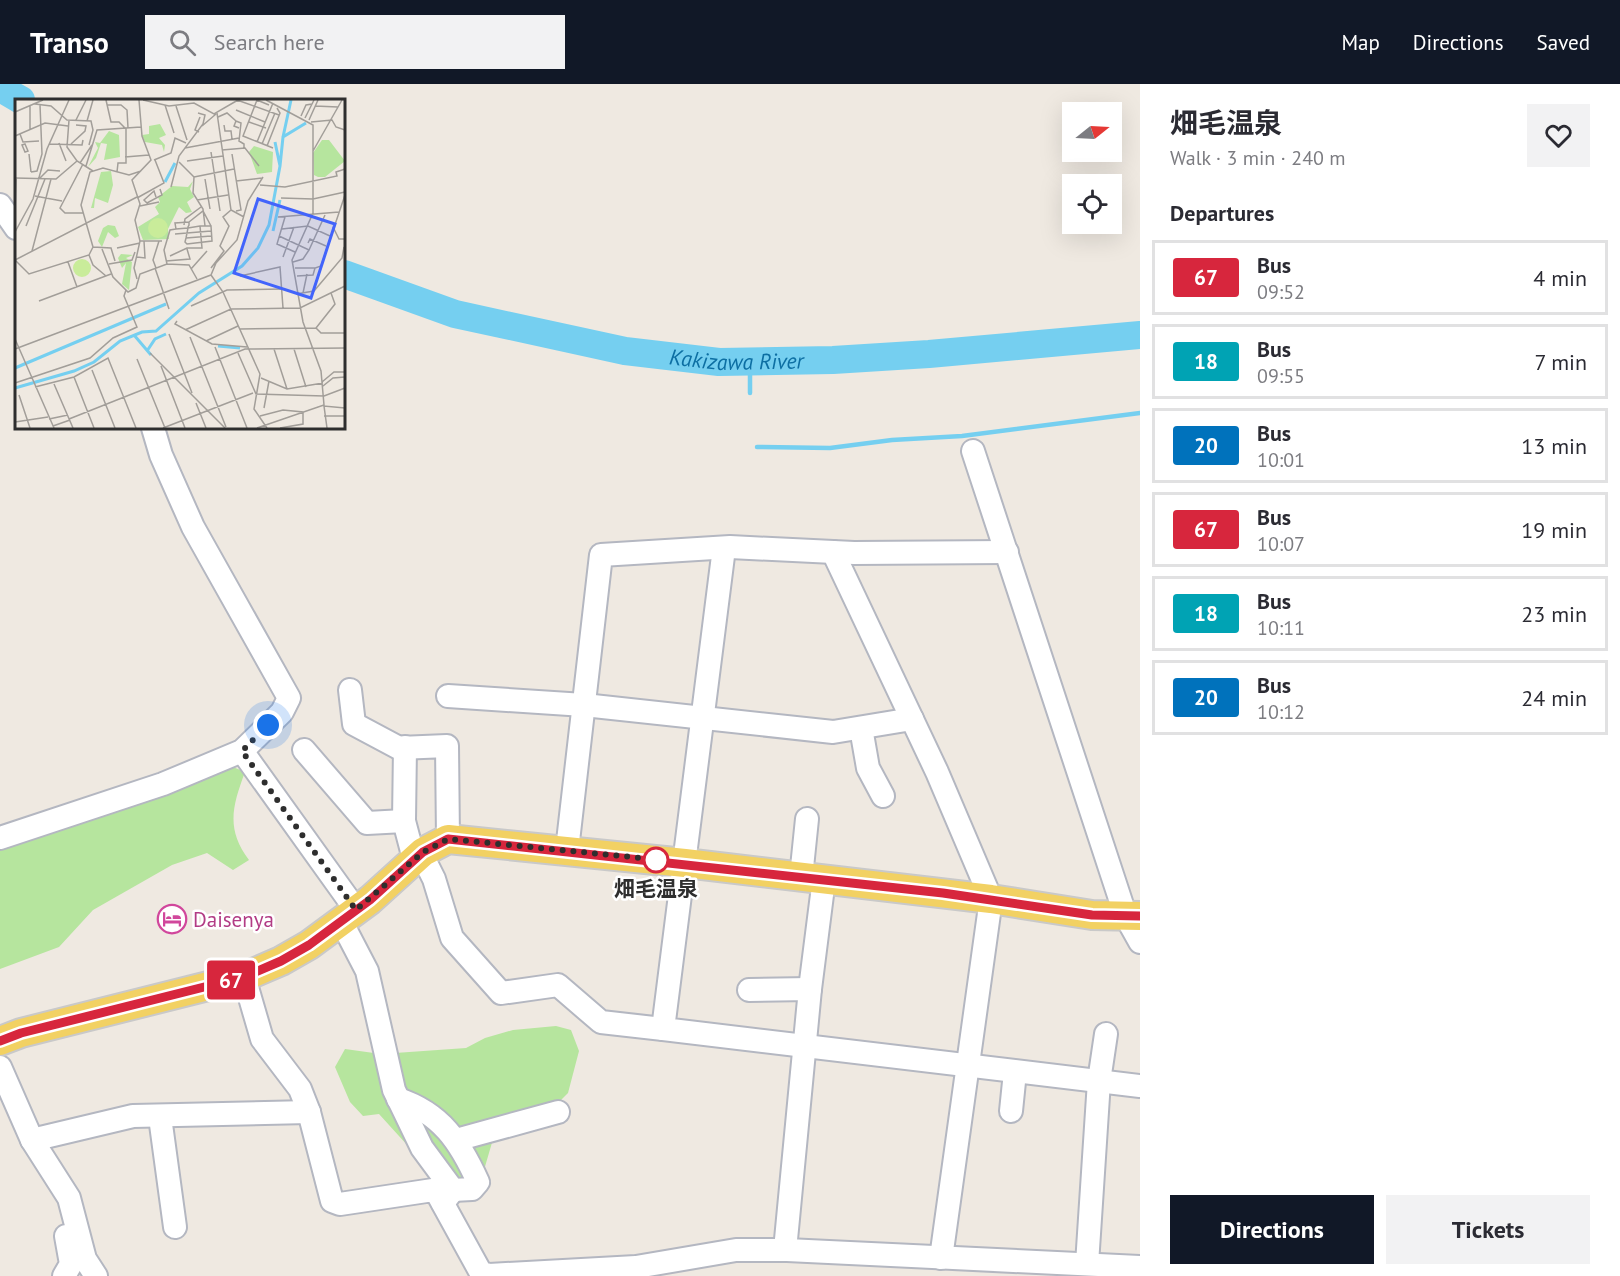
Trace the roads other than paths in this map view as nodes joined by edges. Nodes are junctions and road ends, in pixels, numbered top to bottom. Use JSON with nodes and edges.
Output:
{"nodes":[{"id":1,"x":0,"y":205,"type":"edge"},
{"id":2,"x":15,"y":227,"type":"edge"},
{"id":3,"x":153,"y":429,"type":"edge"},
{"id":4,"x":973,"y":451,"type":"dead end"},
{"id":5,"x":724,"y":548,"type":"junction"},
{"id":6,"x":833,"y":552,"type":"junction"},
{"id":7,"x":1006,"y":552,"type":"junction"},
{"id":8,"x":350,"y":690,"type":"dead end"},
{"id":9,"x":448,"y":696,"type":"dead end"},
{"id":10,"x":584,"y":705,"type":"junction"},
{"id":11,"x":702,"y":719,"type":"junction"},
{"id":12,"x":912,"y":719,"type":"junction"},
{"id":13,"x":861,"y":728,"type":"junction"},
{"id":14,"x":405,"y":747,"type":"junction"},
{"id":15,"x":304,"y":750,"type":"dead end"},
{"id":16,"x":242,"y":751,"type":"junction"},
{"id":17,"x":883,"y":796,"type":"dead end"},
{"id":18,"x":807,"y":819,"type":"dead end"},
{"id":19,"x":404,"y":821,"type":"junction"},
{"id":20,"x":0,"y":837,"type":"edge"},
{"id":21,"x":448,"y":839,"type":"junction"},
{"id":22,"x":567,"y":850,"type":"junction"},
{"id":23,"x":418,"y":856,"type":"junction"},
{"id":24,"x":685,"y":863,"type":"junction"},
{"id":25,"x":812,"y":878,"type":"junction"},
{"id":26,"x":991,"y":899,"type":"junction"},
{"id":27,"x":349,"y":916,"type":"junction"},
{"id":28,"x":1133,"y":917,"type":"edge"},
{"id":29,"x":1140,"y":942,"type":"edge"},
{"id":30,"x":244,"y":977,"type":"junction"},
{"id":31,"x":810,"y":989,"type":"junction"},
{"id":32,"x":749,"y":990,"type":"dead end"},
{"id":33,"x":663,"y":1029,"type":"junction"},
{"id":34,"x":1106,"y":1034,"type":"dead end"},
{"id":35,"x":0,"y":1041,"type":"edge"},
{"id":36,"x":804,"y":1047,"type":"junction"},
{"id":37,"x":0,"y":1067,"type":"edge"},
{"id":38,"x":968,"y":1067,"type":"junction"},
{"id":39,"x":1015,"y":1072,"type":"junction"},
{"id":40,"x":1099,"y":1082,"type":"junction"},
{"id":41,"x":1140,"y":1086,"type":"edge"},
{"id":42,"x":398,"y":1099,"type":"junction"},
{"id":43,"x":1011,"y":1111,"type":"dead end"},
{"id":44,"x":309,"y":1112,"type":"junction"},
{"id":45,"x":558,"y":1112,"type":"dead end"},
{"id":46,"x":160,"y":1117,"type":"junction"},
{"id":47,"x":32,"y":1140,"type":"junction"},
{"id":48,"x":456,"y":1140,"type":"junction"},
{"id":49,"x":59,"y":1184,"type":"junction"},
{"id":50,"x":448,"y":1197,"type":"junction"},
{"id":51,"x":175,"y":1227,"type":"dead end"},
{"id":52,"x":785,"y":1250,"type":"junction"},
{"id":53,"x":941,"y":1258,"type":"junction"},
{"id":54,"x":1140,"y":1267,"type":"edge"},
{"id":55,"x":1089,"y":1268,"type":"edge"},
{"id":56,"x":64,"y":1276,"type":"edge"},
{"id":57,"x":96,"y":1276,"type":"edge"}],
"edges":[{"from":1,"to":2,"type":"street"},
{"from":3,"to":16,"type":"street"},
{"from":4,"to":7,"type":"street"},
{"from":5,"to":6,"type":"street"},
{"from":5,"to":10,"type":"street"},
{"from":5,"to":11,"type":"street"},
{"from":6,"to":7,"type":"street"},
{"from":6,"to":12,"type":"street"},
{"from":7,"to":28,"type":"street"},
{"from":8,"to":14,"type":"street"},
{"from":9,"to":10,"type":"street"},
{"from":10,"to":11,"type":"street"},
{"from":10,"to":22,"type":"street"},
{"from":11,"to":13,"type":"street"},
{"from":11,"to":24,"type":"street"},
{"from":12,"to":13,"type":"street"},
{"from":12,"to":26,"type":"street"},
{"from":13,"to":17,"type":"street"},
{"from":14,"to":19,"type":"street"},
{"from":14,"to":21,"type":"street"},
{"from":15,"to":19,"type":"street"},
{"from":16,"to":20,"type":"street"},
{"from":16,"to":27,"type":"street"},
{"from":18,"to":25,"type":"street"},
{"from":19,"to":23,"type":"street"},
{"from":21,"to":22,"type":"main road"},
{"from":21,"to":23,"type":"main road"},
{"from":22,"to":24,"type":"main road"},
{"from":23,"to":27,"type":"main road"},
{"from":23,"to":33,"type":"street"},
{"from":24,"to":25,"type":"main road"},
{"from":24,"to":33,"type":"street"},
{"from":25,"to":26,"type":"main road"},
{"from":25,"to":31,"type":"street"},
{"from":26,"to":28,"type":"main road"},
{"from":26,"to":38,"type":"street"},
{"from":27,"to":30,"type":"main road"},
{"from":27,"to":42,"type":"street"},
{"from":28,"to":29,"type":"street"},
{"from":30,"to":35,"type":"main road"},
{"from":30,"to":44,"type":"street"},
{"from":31,"to":32,"type":"street"},
{"from":31,"to":36,"type":"street"},
{"from":33,"to":36,"type":"street"},
{"from":34,"to":40,"type":"street"},
{"from":36,"to":38,"type":"street"},
{"from":36,"to":52,"type":"street"},
{"from":37,"to":47,"type":"street"},
{"from":38,"to":39,"type":"street"},
{"from":38,"to":53,"type":"street"},
{"from":39,"to":40,"type":"street"},
{"from":39,"to":43,"type":"street"},
{"from":40,"to":41,"type":"street"},
{"from":40,"to":55,"type":"street"},
{"from":42,"to":48,"type":"street"},
{"from":42,"to":50,"type":"street"},
{"from":44,"to":46,"type":"street"},
{"from":44,"to":50,"type":"street"},
{"from":45,"to":48,"type":"street"},
{"from":46,"to":47,"type":"street"},
{"from":46,"to":51,"type":"street"},
{"from":47,"to":49,"type":"street"},
{"from":48,"to":50,"type":"street"},
{"from":49,"to":56,"type":"street"},
{"from":49,"to":57,"type":"street"},
{"from":50,"to":52,"type":"street"},
{"from":52,"to":53,"type":"street"},
{"from":53,"to":55,"type":"street"},
{"from":54,"to":55,"type":"street"}]}
